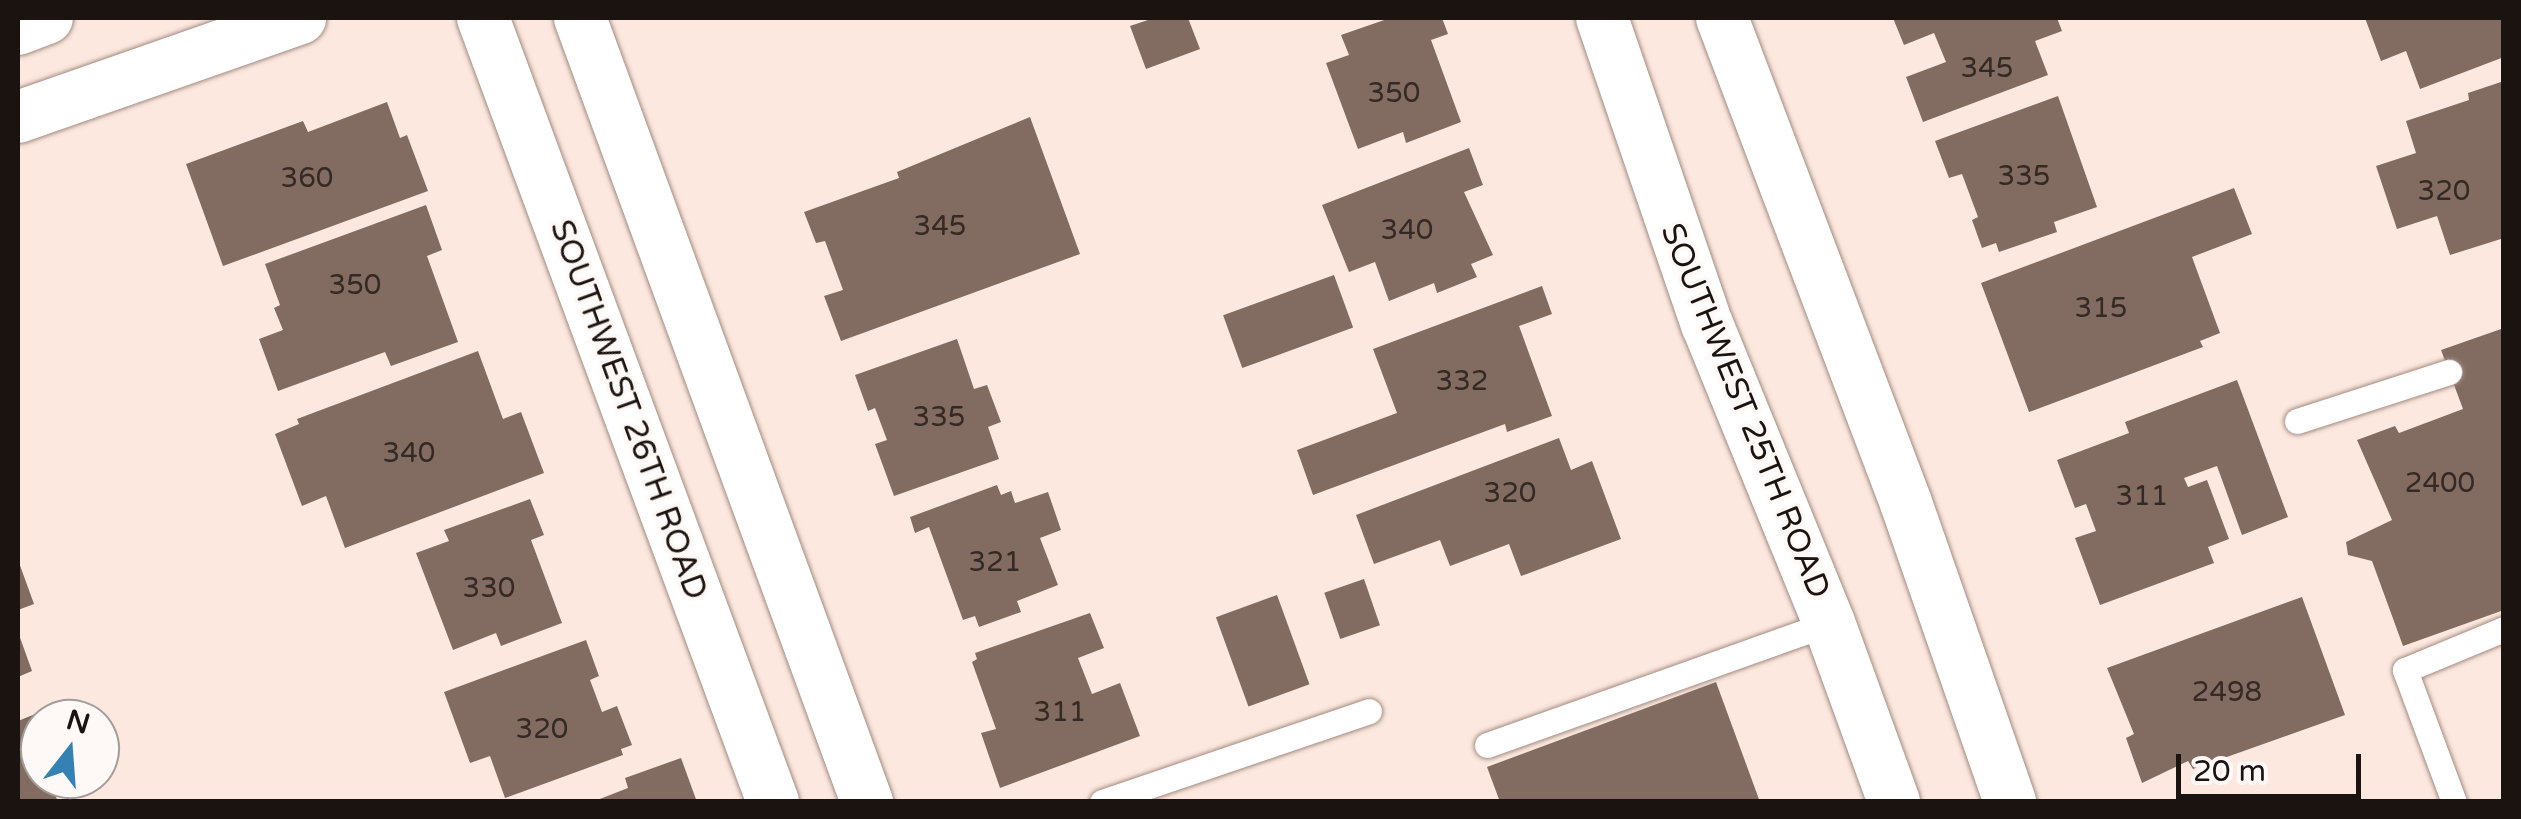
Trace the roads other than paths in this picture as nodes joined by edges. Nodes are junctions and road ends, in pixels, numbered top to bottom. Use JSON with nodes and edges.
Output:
{"nodes":[{"id":1,"x":48,"y":18,"type":"edge"},
{"id":2,"x":300,"y":18,"type":"edge"},
{"id":3,"x":483,"y":18,"type":"edge"},
{"id":4,"x":580,"y":18,"type":"edge"},
{"id":5,"x":1602,"y":18,"type":"edge"},
{"id":6,"x":1722,"y":18,"type":"edge"},
{"id":7,"x":18,"y":29,"type":"edge"},
{"id":8,"x":18,"y":118,"type":"edge"},
{"id":9,"x":2449,"y":372,"type":"dead end"},
{"id":10,"x":2298,"y":421,"type":"dead end"},
{"id":11,"x":1829,"y":623,"type":"junction"},
{"id":12,"x":2504,"y":629,"type":"edge"},
{"id":13,"x":1368,"y":711,"type":"dead end"},
{"id":14,"x":1487,"y":745,"type":"dead end"},
{"id":15,"x":773,"y":802,"type":"edge"},
{"id":16,"x":867,"y":802,"type":"edge"},
{"id":17,"x":1102,"y":802,"type":"edge"},
{"id":18,"x":1894,"y":802,"type":"edge"},
{"id":19,"x":2010,"y":802,"type":"edge"},
{"id":20,"x":2454,"y":802,"type":"edge"}],
"edges":[{"from":1,"to":7,"type":"street"},
{"from":2,"to":8,"type":"street"},
{"from":3,"to":15,"type":"street","name":"SOUTHWEST 26TH ROAD"},
{"from":4,"to":16,"type":"street"},
{"from":5,"to":11,"type":"street","name":"SOUTHWEST 25TH ROAD"},
{"from":6,"to":19,"type":"street"},
{"from":9,"to":10,"type":"lane"},
{"from":11,"to":14,"type":"lane"},
{"from":11,"to":18,"type":"street","name":"SOUTHWEST 25TH ROAD"},
{"from":12,"to":20,"type":"lane"},
{"from":13,"to":17,"type":"lane"}]}
